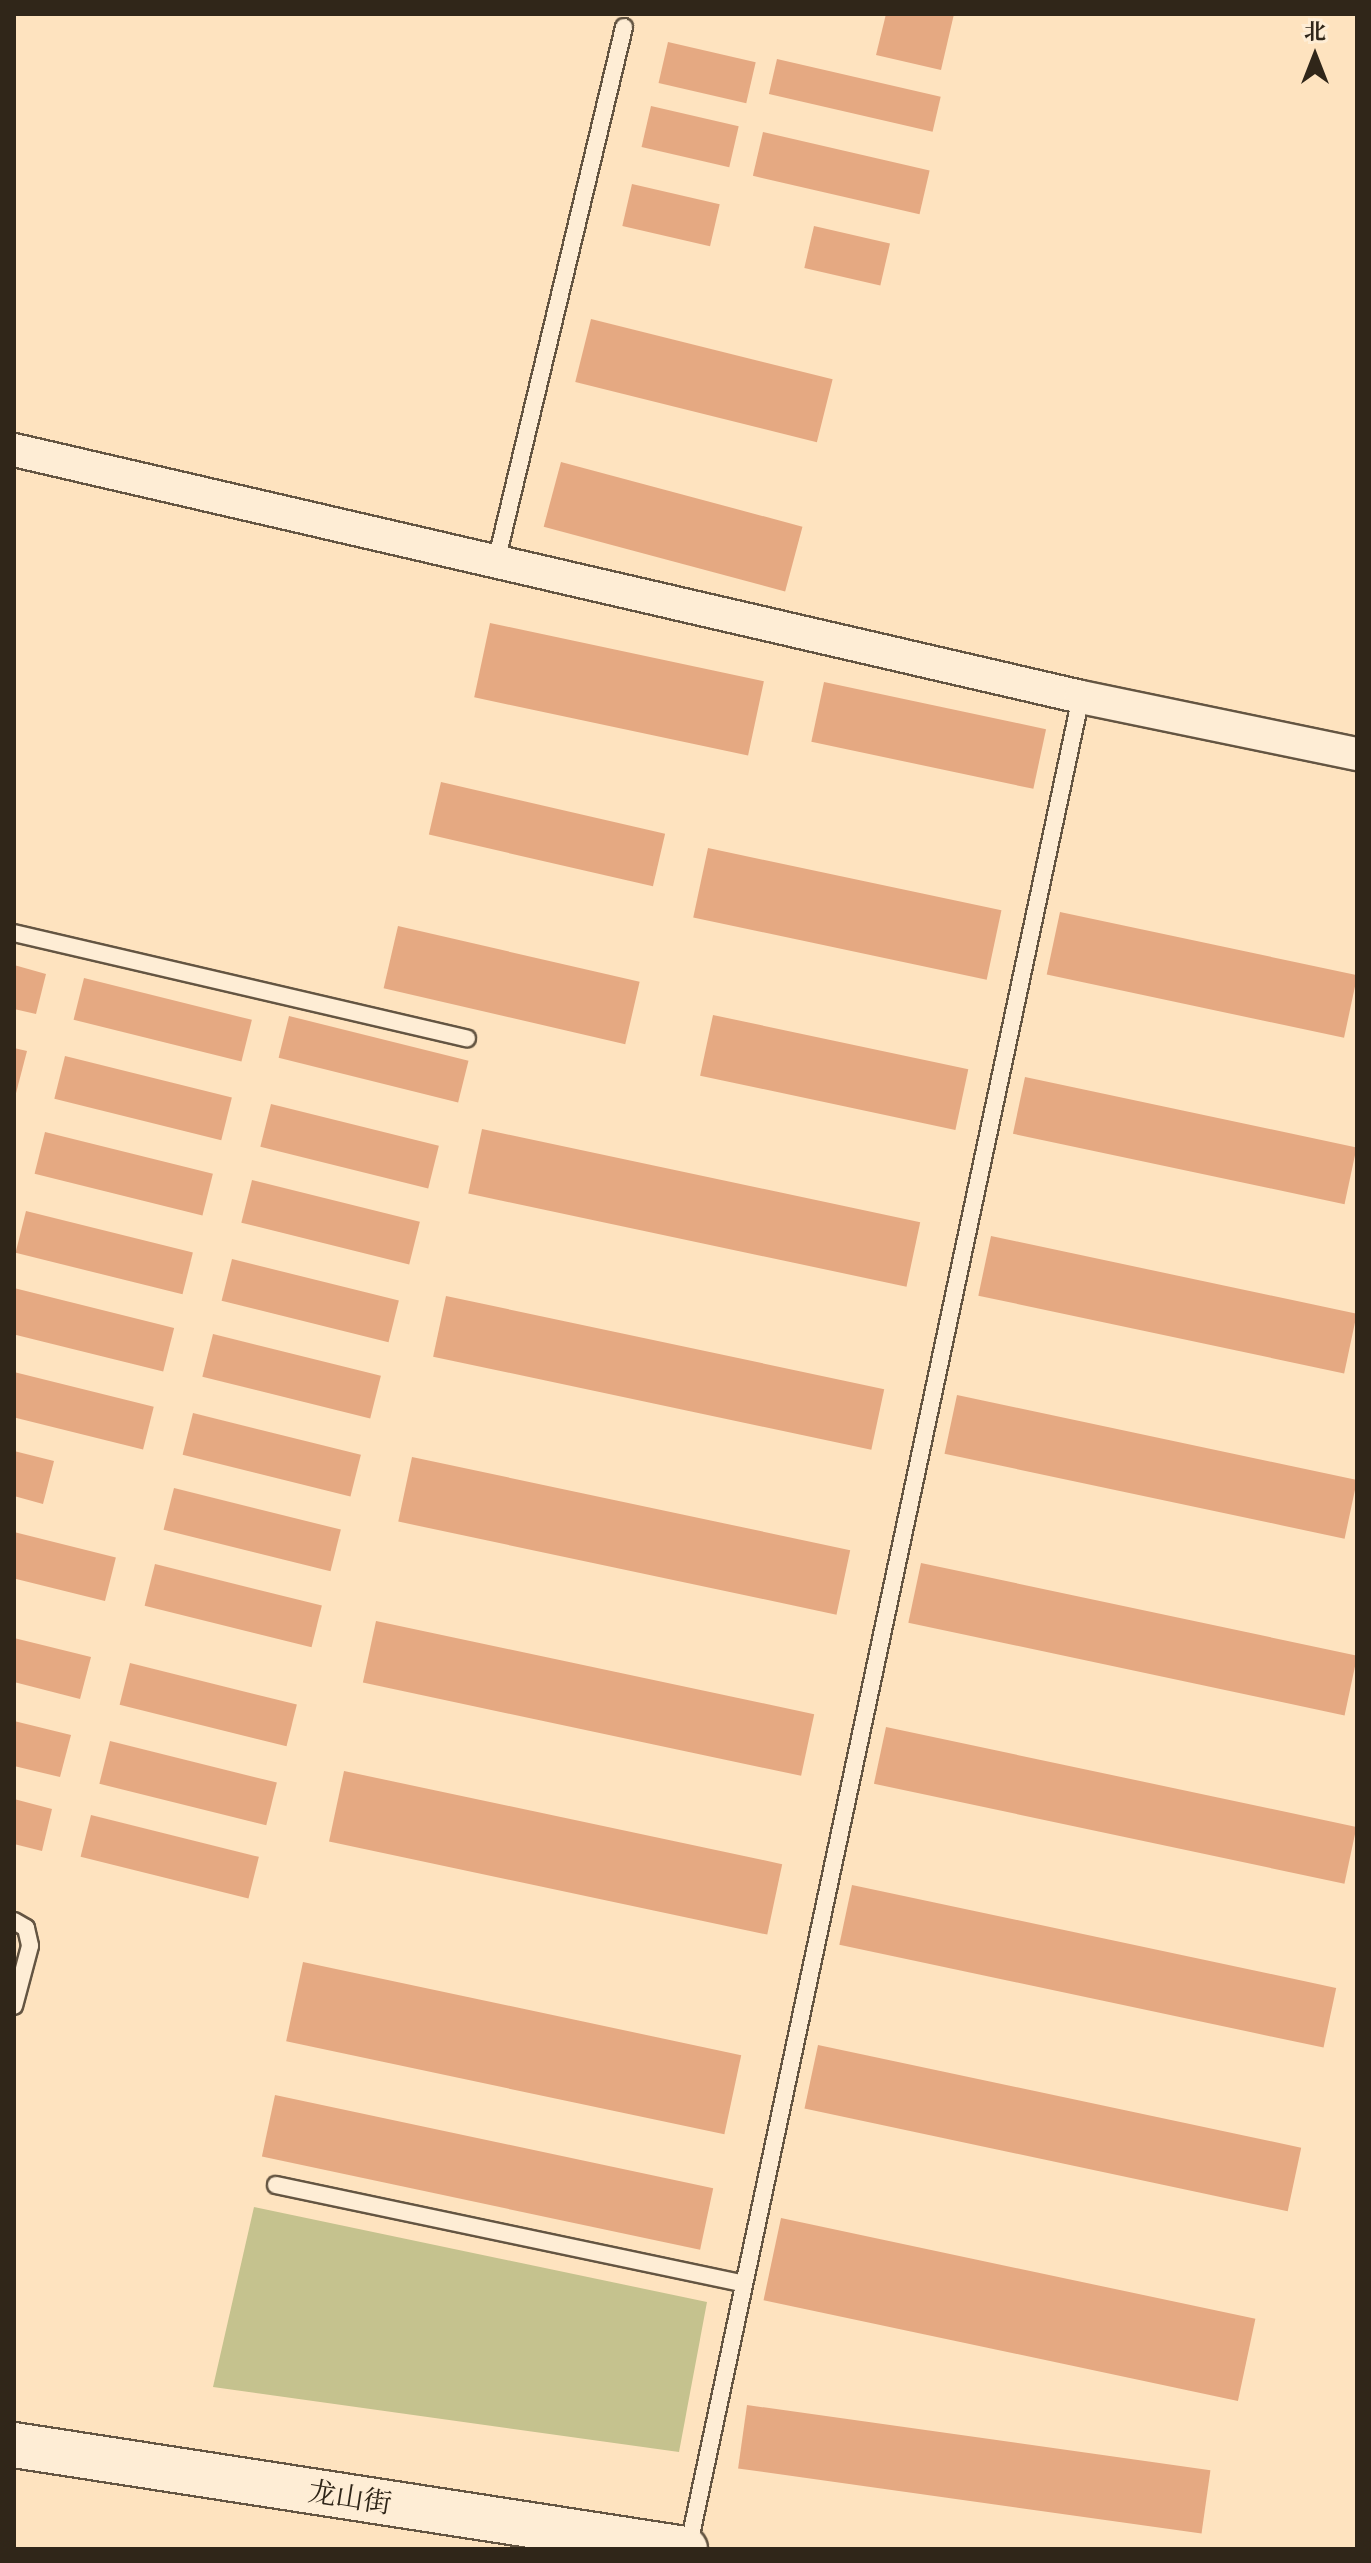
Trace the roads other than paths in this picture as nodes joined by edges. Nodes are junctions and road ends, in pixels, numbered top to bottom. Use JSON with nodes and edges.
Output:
{"nodes":[{"id":1,"x":624,"y":27,"type":"dead end"},
{"id":2,"x":14,"y":450,"type":"edge"},
{"id":3,"x":496,"y":562,"type":"junction"},
{"id":4,"x":1081,"y":697,"type":"junction"},
{"id":5,"x":1357,"y":754,"type":"edge"},
{"id":6,"x":14,"y":933,"type":"edge"},
{"id":7,"x":467,"y":1038,"type":"dead end"},
{"id":8,"x":14,"y":1921,"type":"edge"},
{"id":9,"x":14,"y":2006,"type":"edge"},
{"id":10,"x":276,"y":2185,"type":"dead end"},
{"id":11,"x":744,"y":2284,"type":"junction"},
{"id":12,"x":14,"y":2445,"type":"edge"},
{"id":13,"x":686,"y":2549,"type":"edge"}],
"edges":[{"from":1,"to":3,"type":"lane"},
{"from":2,"to":3,"type":"street"},
{"from":3,"to":4,"type":"street"},
{"from":4,"to":5,"type":"street"},
{"from":4,"to":11,"type":"lane"},
{"from":6,"to":7,"type":"lane"},
{"from":8,"to":9,"type":"lane"},
{"from":10,"to":11,"type":"lane"},
{"from":11,"to":13,"type":"lane"},
{"from":12,"to":13,"type":"street","name":"龙山街"}]}
